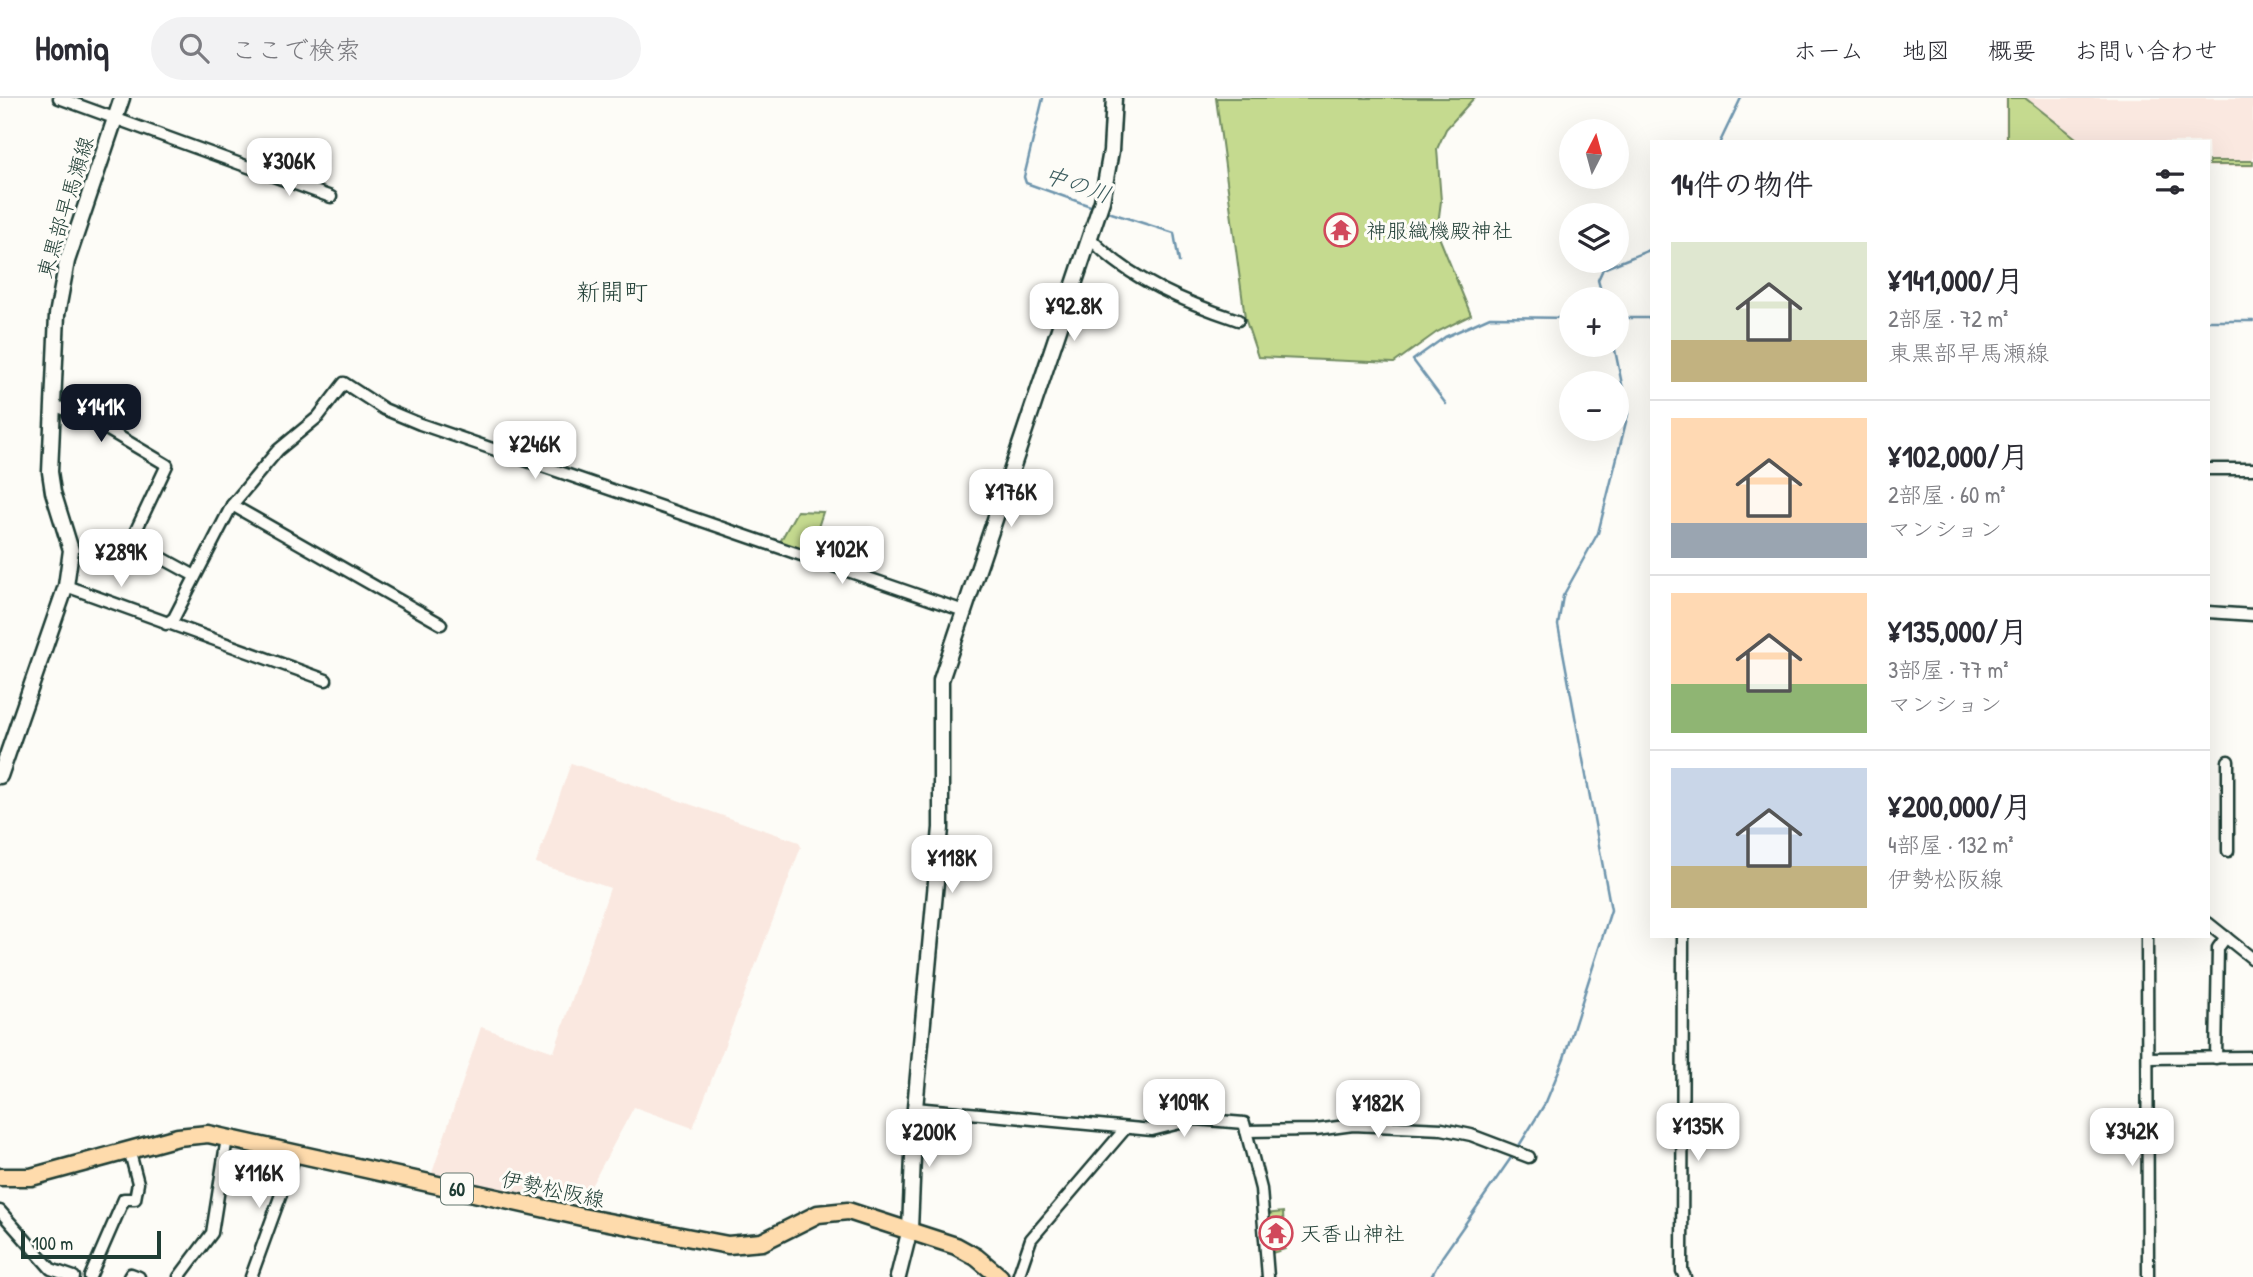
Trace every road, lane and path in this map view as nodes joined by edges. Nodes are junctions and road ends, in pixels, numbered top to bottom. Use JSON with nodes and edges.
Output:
{"nodes":[{"id":1,"x":59,"y":98,"type":"edge"},
{"id":2,"x":122,"y":98,"type":"edge"},
{"id":3,"x":1114,"y":98,"type":"edge"},
{"id":4,"x":115,"y":120,"type":"junction"},
{"id":5,"x":331,"y":197,"type":"dead end"},
{"id":6,"x":1091,"y":239,"type":"junction"},
{"id":7,"x":1238,"y":320,"type":"dead end"},
{"id":8,"x":54,"y":405,"type":"junction"},
{"id":9,"x":2210,"y":469,"type":"edge"},
{"id":10,"x":2253,"y":469,"type":"edge"},
{"id":11,"x":232,"y":505,"type":"junction"},
{"id":12,"x":195,"y":576,"type":"junction"},
{"id":13,"x":66,"y":586,"type":"junction"},
{"id":14,"x":964,"y":611,"type":"junction"},
{"id":15,"x":2210,"y":612,"type":"edge"},
{"id":16,"x":2253,"y":615,"type":"edge"},
{"id":17,"x":166,"y":624,"type":"junction"},
{"id":18,"x":441,"y":624,"type":"dead end"},
{"id":19,"x":326,"y":680,"type":"dead end"},
{"id":20,"x":2228,"y":761,"type":"dead end"},
{"id":21,"x":0,"y":776,"type":"edge"},
{"id":22,"x":2228,"y":851,"type":"dead end"},
{"id":23,"x":2210,"y":925,"type":"edge"},
{"id":24,"x":2225,"y":937,"type":"junction"},
{"id":25,"x":1683,"y":938,"type":"edge"},
{"id":26,"x":2147,"y":938,"type":"edge"},
{"id":27,"x":2253,"y":959,"type":"edge"},
{"id":28,"x":2253,"y":1057,"type":"edge"},
{"id":29,"x":2148,"y":1058,"type":"junction"},
{"id":30,"x":2216,"y":1058,"type":"junction"},
{"id":31,"x":915,"y":1108,"type":"junction"},
{"id":32,"x":1125,"y":1129,"type":"junction"},
{"id":33,"x":1246,"y":1131,"type":"junction"},
{"id":34,"x":227,"y":1138,"type":"junction"},
{"id":35,"x":130,"y":1149,"type":"junction"},
{"id":36,"x":296,"y":1153,"type":"junction"},
{"id":37,"x":1520,"y":1153,"type":"dead end"},
{"id":38,"x":0,"y":1177,"type":"edge"},
{"id":39,"x":0,"y":1211,"type":"edge"},
{"id":40,"x":910,"y":1229,"type":"junction"},
{"id":41,"x":74,"y":1277,"type":"edge"},
{"id":42,"x":90,"y":1277,"type":"edge"},
{"id":43,"x":129,"y":1277,"type":"edge"},
{"id":44,"x":139,"y":1277,"type":"edge"},
{"id":45,"x":179,"y":1277,"type":"edge"},
{"id":46,"x":251,"y":1277,"type":"edge"},
{"id":47,"x":898,"y":1277,"type":"edge"},
{"id":48,"x":1000,"y":1277,"type":"edge"},
{"id":49,"x":1018,"y":1277,"type":"edge"},
{"id":50,"x":1268,"y":1277,"type":"edge"},
{"id":51,"x":1685,"y":1277,"type":"edge"},
{"id":52,"x":2148,"y":1277,"type":"edge"}],
"edges":[{"from":1,"to":4,"type":"street"},
{"from":2,"to":4,"type":"street","name":"東黒部早馬瀬線"},
{"from":3,"to":6,"type":"street"},
{"from":4,"to":5,"type":"street"},
{"from":4,"to":8,"type":"street","name":"東黒部早馬瀬線"},
{"from":6,"to":7,"type":"street"},
{"from":6,"to":14,"type":"street"},
{"from":8,"to":12,"type":"street"},
{"from":8,"to":13,"type":"street","name":"東黒部早馬瀬線"},
{"from":9,"to":10,"type":"street"},
{"from":11,"to":12,"type":"street"},
{"from":11,"to":14,"type":"street"},
{"from":11,"to":18,"type":"street"},
{"from":12,"to":17,"type":"street"},
{"from":13,"to":17,"type":"street"},
{"from":13,"to":21,"type":"street","name":"東黒部早馬瀬線"},
{"from":14,"to":31,"type":"street"},
{"from":15,"to":16,"type":"street"},
{"from":17,"to":19,"type":"street"},
{"from":20,"to":22,"type":"street"},
{"from":23,"to":24,"type":"street"},
{"from":24,"to":27,"type":"street"},
{"from":24,"to":30,"type":"street"},
{"from":25,"to":51,"type":"street"},
{"from":26,"to":29,"type":"street"},
{"from":28,"to":30,"type":"street"},
{"from":29,"to":30,"type":"street"},
{"from":29,"to":52,"type":"street"},
{"from":31,"to":32,"type":"street"},
{"from":31,"to":40,"type":"street"},
{"from":32,"to":33,"type":"street"},
{"from":32,"to":49,"type":"street"},
{"from":33,"to":37,"type":"street"},
{"from":33,"to":50,"type":"street"},
{"from":34,"to":35,"type":"main road","name":"伊勢松阪線","number":"60"},
{"from":34,"to":36,"type":"main road","name":"伊勢松阪線","number":"60"},
{"from":34,"to":45,"type":"street"},
{"from":35,"to":38,"type":"main road","name":"伊勢松阪線","number":"60"},
{"from":35,"to":42,"type":"street"},
{"from":36,"to":40,"type":"main road","name":"伊勢松阪線","number":"60"},
{"from":36,"to":46,"type":"street"},
{"from":39,"to":41,"type":"street"},
{"from":40,"to":47,"type":"street"},
{"from":40,"to":48,"type":"main road","name":"伊勢松阪線","number":"60"},
{"from":43,"to":44,"type":"street"}]}
